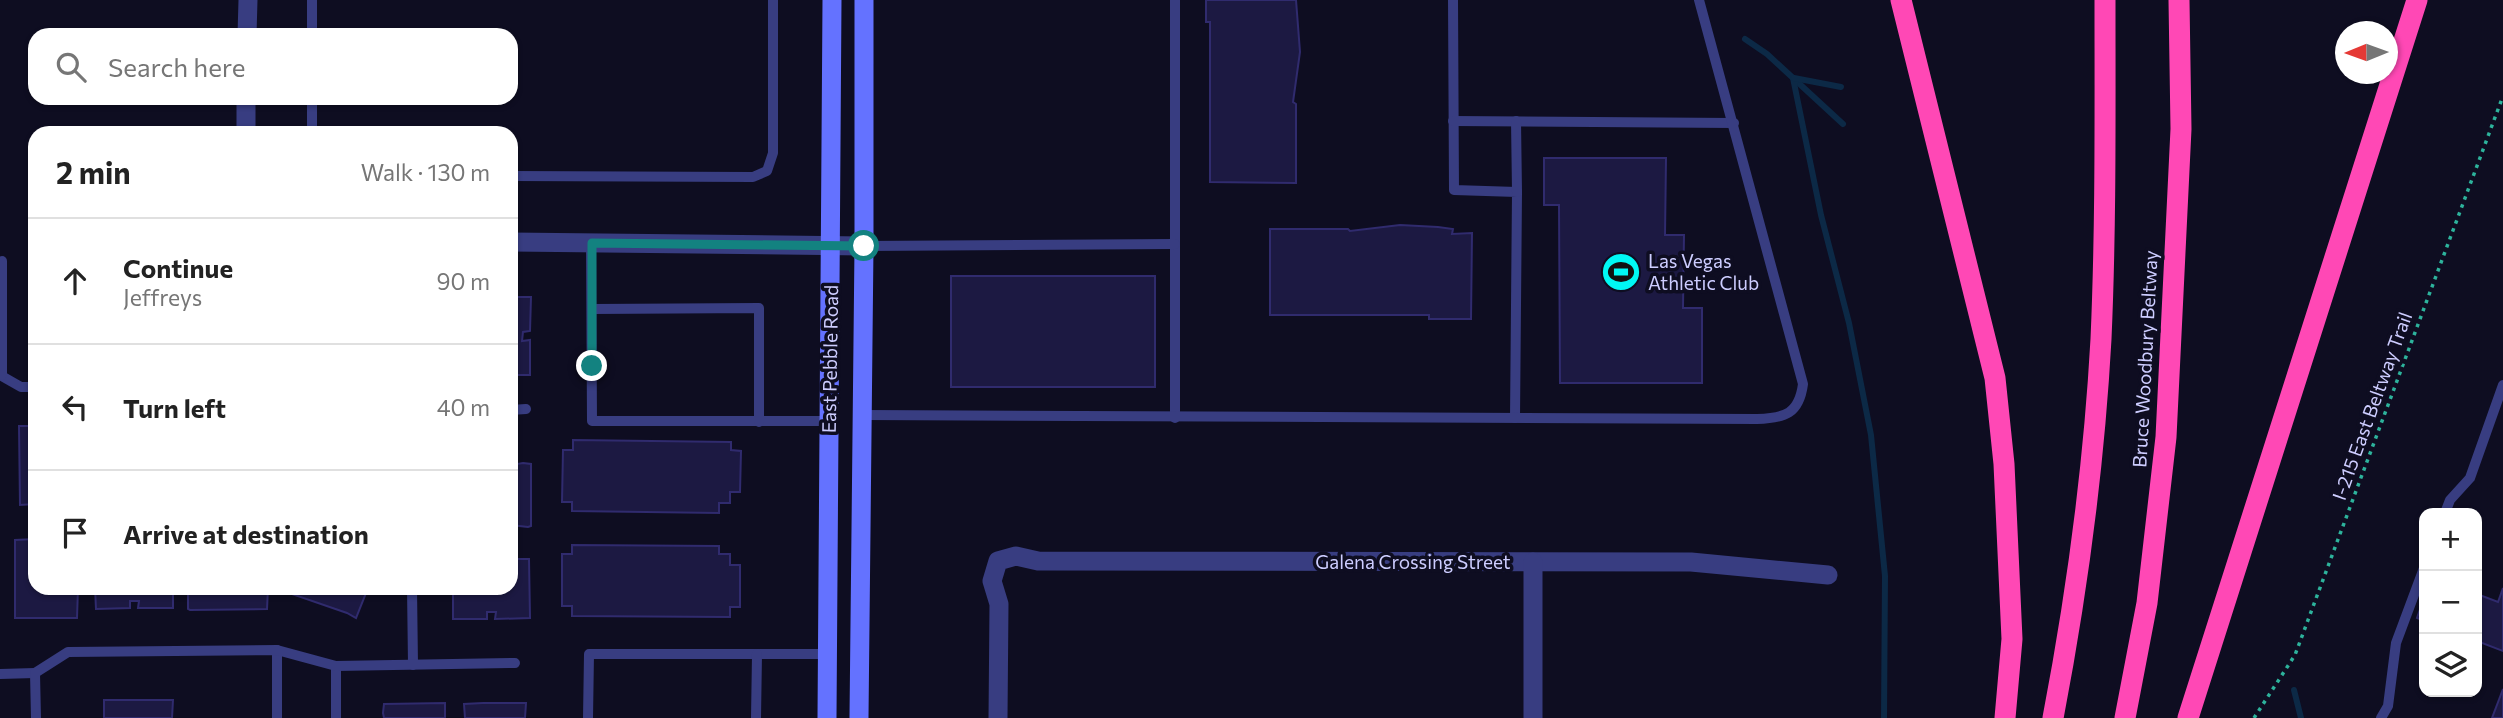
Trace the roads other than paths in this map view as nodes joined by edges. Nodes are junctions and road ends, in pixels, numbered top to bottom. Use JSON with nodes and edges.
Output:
{"nodes":[{"id":1,"x":248,"y":0,"type":"edge"},
{"id":2,"x":312,"y":0,"type":"edge"},
{"id":3,"x":773,"y":0,"type":"edge"},
{"id":4,"x":832,"y":0,"type":"edge"},
{"id":5,"x":864,"y":0,"type":"edge"},
{"id":6,"x":1175,"y":0,"type":"edge"},
{"id":7,"x":1453,"y":0,"type":"edge"},
{"id":8,"x":1699,"y":0,"type":"edge"},
{"id":9,"x":1901,"y":0,"type":"edge"},
{"id":10,"x":2105,"y":0,"type":"edge"},
{"id":11,"x":2179,"y":0,"type":"edge"},
{"id":12,"x":2415,"y":0,"type":"edge"},
{"id":13,"x":247,"y":28,"type":"edge"},
{"id":14,"x":312,"y":28,"type":"edge"},
{"id":15,"x":246,"y":105,"type":"edge"},
{"id":16,"x":312,"y":105,"type":"edge"},
{"id":17,"x":1453,"y":121,"type":"junction"},
{"id":18,"x":1516,"y":121,"type":"junction"},
{"id":19,"x":1734,"y":123,"type":"junction"},
{"id":20,"x":246,"y":126,"type":"edge"},
{"id":21,"x":312,"y":126,"type":"edge"},
{"id":22,"x":518,"y":176,"type":"edge"},
{"id":23,"x":1517,"y":191,"type":"junction"},
{"id":24,"x":518,"y":242,"type":"edge"},
{"id":25,"x":592,"y":243,"type":"junction"},
{"id":26,"x":832,"y":244,"type":"junction"},
{"id":27,"x":1175,"y":244,"type":"junction"},
{"id":28,"x":864,"y":246,"type":"junction"},
{"id":29,"x":2,"y":261,"type":"dead end"},
{"id":30,"x":592,"y":309,"type":"junction"},
{"id":31,"x":1,"y":375,"type":"edge"},
{"id":32,"x":2503,"y":385,"type":"edge"},
{"id":33,"x":28,"y":387,"type":"edge"},
{"id":34,"x":526,"y":409,"type":"dead end"},
{"id":35,"x":518,"y":410,"type":"edge"},
{"id":36,"x":863,"y":415,"type":"junction"},
{"id":37,"x":1175,"y":418,"type":"junction"},
{"id":38,"x":1515,"y":418,"type":"junction"},
{"id":39,"x":828,"y":421,"type":"junction"},
{"id":40,"x":759,"y":422,"type":"junction"},
{"id":41,"x":2447,"y":508,"type":"edge"},
{"id":42,"x":1533,"y":562,"type":"junction"},
{"id":43,"x":2423,"y":571,"type":"edge"},
{"id":44,"x":1828,"y":575,"type":"dead end"},
{"id":45,"x":412,"y":595,"type":"edge"},
{"id":46,"x":277,"y":650,"type":"junction"},
{"id":47,"x":757,"y":654,"type":"junction"},
{"id":48,"x":828,"y":654,"type":"junction"},
{"id":49,"x":515,"y":663,"type":"dead end"},
{"id":50,"x":413,"y":665,"type":"junction"},
{"id":51,"x":336,"y":666,"type":"junction"},
{"id":52,"x":35,"y":673,"type":"junction"},
{"id":53,"x":0,"y":674,"type":"edge"},
{"id":54,"x":36,"y":718,"type":"edge"},
{"id":55,"x":278,"y":718,"type":"edge"},
{"id":56,"x":336,"y":718,"type":"edge"},
{"id":57,"x":588,"y":718,"type":"edge"},
{"id":58,"x":756,"y":718,"type":"edge"},
{"id":59,"x":827,"y":718,"type":"edge"},
{"id":60,"x":859,"y":718,"type":"edge"},
{"id":61,"x":998,"y":718,"type":"edge"},
{"id":62,"x":1533,"y":718,"type":"edge"},
{"id":63,"x":2005,"y":718,"type":"edge"},
{"id":64,"x":2053,"y":718,"type":"edge"},
{"id":65,"x":2126,"y":718,"type":"edge"},
{"id":66,"x":2188,"y":718,"type":"edge"},
{"id":67,"x":2381,"y":718,"type":"edge"}],
"edges":[{"from":1,"to":13,"type":"street"},
{"from":2,"to":14,"type":"lane"},
{"from":3,"to":22,"type":"lane"},
{"from":4,"to":26,"type":"main road","name":"East Pebble Road"},
{"from":5,"to":28,"type":"main road","name":"East Pebble Road"},
{"from":6,"to":27,"type":"lane"},
{"from":7,"to":17,"type":"lane"},
{"from":8,"to":19,"type":"lane"},
{"from":9,"to":63,"type":"highway"},
{"from":10,"to":64,"type":"highway"},
{"from":11,"to":65,"type":"highway","name":"Bruce Woodbury Beltway"},
{"from":12,"to":66,"type":"highway"},
{"from":15,"to":20,"type":"street"},
{"from":16,"to":21,"type":"lane"},
{"from":17,"to":18,"type":"lane"},
{"from":17,"to":23,"type":"lane"},
{"from":18,"to":19,"type":"lane"},
{"from":18,"to":23,"type":"lane"},
{"from":19,"to":38,"type":"lane"},
{"from":23,"to":38,"type":"lane"},
{"from":24,"to":25,"type":"street"},
{"from":25,"to":26,"type":"street"},
{"from":25,"to":30,"type":"lane"},
{"from":26,"to":28,"type":"street"},
{"from":26,"to":39,"type":"main road","name":"East Pebble Road"},
{"from":27,"to":28,"type":"lane"},
{"from":27,"to":37,"type":"lane"},
{"from":28,"to":36,"type":"main road","name":"East Pebble Road"},
{"from":29,"to":31,"type":"lane"},
{"from":30,"to":40,"type":"lane"},
{"from":30,"to":40,"type":"lane"},
{"from":31,"to":33,"type":"lane"},
{"from":32,"to":41,"type":"lane"},
{"from":34,"to":35,"type":"lane"},
{"from":36,"to":37,"type":"lane"},
{"from":36,"to":60,"type":"main road","name":"East Pebble Road"},
{"from":37,"to":38,"type":"lane"},
{"from":39,"to":40,"type":"lane"},
{"from":39,"to":48,"type":"main road","name":"East Pebble Road"},
{"from":42,"to":44,"type":"street","name":"Galena Crossing Street"},
{"from":42,"to":61,"type":"street","name":"Galena Crossing Street"},
{"from":42,"to":62,"type":"street"},
{"from":43,"to":67,"type":"lane"},
{"from":45,"to":50,"type":"lane"},
{"from":46,"to":51,"type":"lane"},
{"from":46,"to":52,"type":"lane"},
{"from":46,"to":55,"type":"lane"},
{"from":47,"to":48,"type":"lane"},
{"from":47,"to":57,"type":"lane"},
{"from":47,"to":58,"type":"lane"},
{"from":48,"to":59,"type":"main road","name":"East Pebble Road"},
{"from":49,"to":50,"type":"lane"},
{"from":50,"to":51,"type":"lane"},
{"from":51,"to":56,"type":"lane"},
{"from":52,"to":53,"type":"lane"},
{"from":52,"to":54,"type":"lane"}]}
